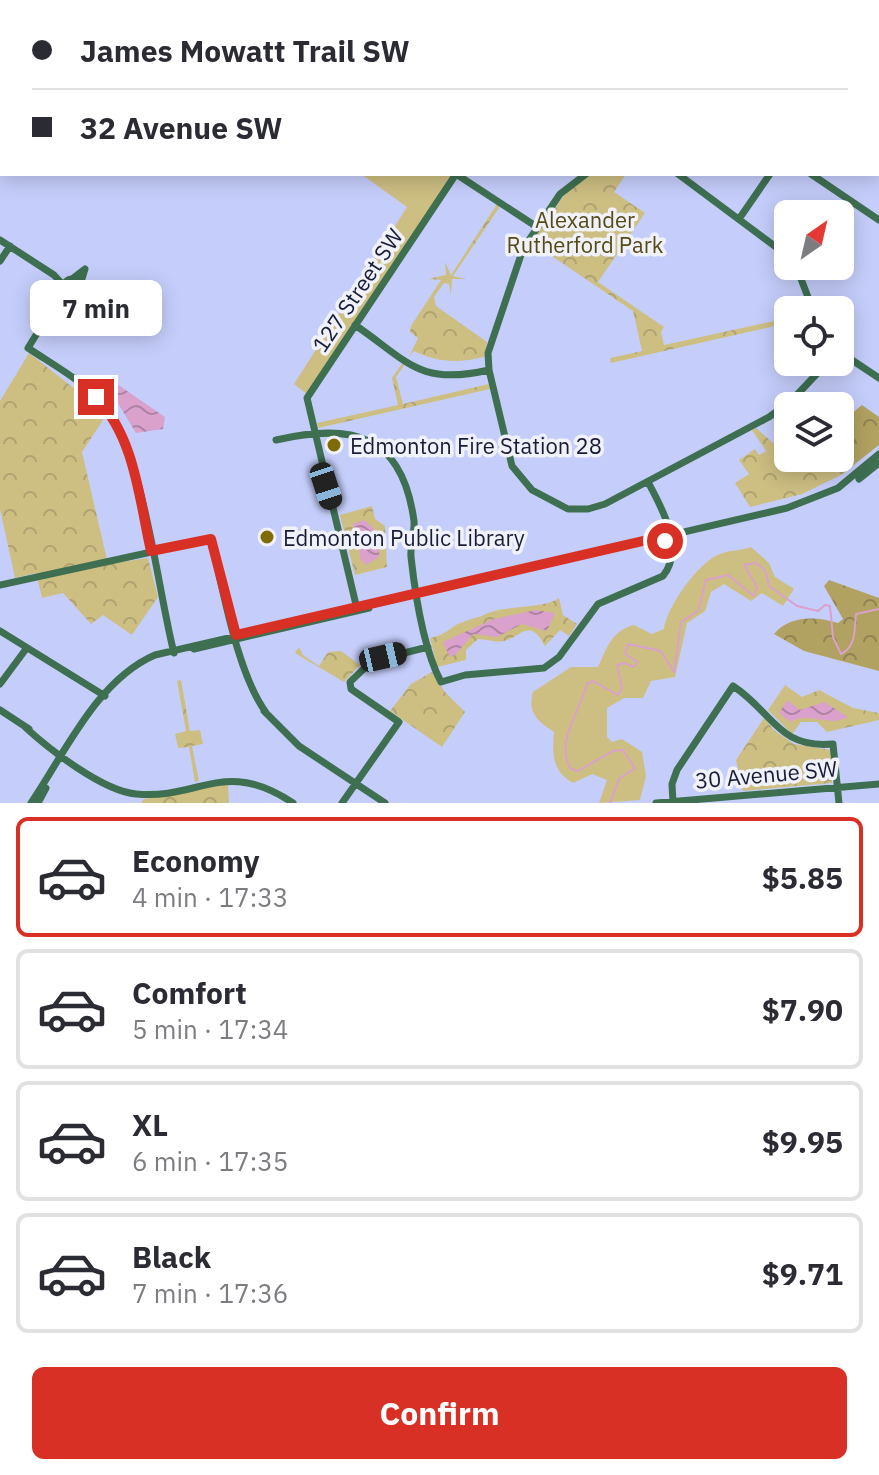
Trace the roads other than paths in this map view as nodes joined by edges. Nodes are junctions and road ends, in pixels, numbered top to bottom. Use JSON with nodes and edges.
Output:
{"nodes":[{"id":1,"x":455,"y":176,"type":"edge"},
{"id":2,"x":459,"y":176,"type":"edge"},
{"id":3,"x":466,"y":176,"type":"edge"},
{"id":4,"x":583,"y":176,"type":"edge"},
{"id":5,"x":681,"y":176,"type":"edge"},
{"id":6,"x":766,"y":176,"type":"edge"},
{"id":7,"x":766,"y":176,"type":"edge"},
{"id":8,"x":814,"y":176,"type":"edge"},
{"id":9,"x":821,"y":176,"type":"edge"},
{"id":10,"x":489,"y":194,"type":"junction"},
{"id":11,"x":744,"y":205,"type":"junction"},
{"id":12,"x":726,"y":210,"type":"junction"},
{"id":13,"x":879,"y":217,"type":"edge"},
{"id":14,"x":738,"y":218,"type":"junction"},
{"id":15,"x":537,"y":227,"type":"junction"},
{"id":16,"x":0,"y":238,"type":"edge"},
{"id":17,"x":774,"y":245,"type":"edge"},
{"id":18,"x":13,"y":248,"type":"junction"},
{"id":19,"x":2,"y":258,"type":"edge"},
{"id":20,"x":35,"y":262,"type":"junction"},
{"id":21,"x":54,"y":275,"type":"junction"},
{"id":22,"x":71,"y":279,"type":"junction"},
{"id":23,"x":80,"y":285,"type":"junction"},
{"id":24,"x":65,"y":287,"type":"junction"},
{"id":25,"x":73,"y":294,"type":"junction"},
{"id":26,"x":55,"y":309,"type":"junction"},
{"id":27,"x":354,"y":326,"type":"junction"},
{"id":28,"x":854,"y":361,"type":"edge"},
{"id":29,"x":489,"y":370,"type":"junction"},
{"id":30,"x":815,"y":376,"type":"edge"},
{"id":31,"x":879,"y":378,"type":"edge"},
{"id":32,"x":315,"y":431,"type":"junction"},
{"id":33,"x":276,"y":440,"type":"dead end"},
{"id":34,"x":879,"y":454,"type":"edge"},
{"id":35,"x":879,"y":463,"type":"edge"},
{"id":36,"x":648,"y":482,"type":"junction"},
{"id":37,"x":813,"y":502,"type":"junction"},
{"id":38,"x":668,"y":538,"type":"junction"},
{"id":39,"x":151,"y":551,"type":"junction"},
{"id":40,"x":0,"y":585,"type":"edge"},
{"id":41,"x":418,"y":595,"type":"junction"},
{"id":42,"x":357,"y":609,"type":"junction"},
{"id":43,"x":296,"y":624,"type":"junction"},
{"id":44,"x":0,"y":631,"type":"edge"},
{"id":45,"x":235,"y":638,"type":"junction"},
{"id":46,"x":428,"y":647,"type":"junction"},
{"id":47,"x":26,"y":649,"type":"junction"},
{"id":48,"x":173,"y":651,"type":"junction"},
{"id":49,"x":0,"y":684,"type":"edge"},
{"id":50,"x":105,"y":696,"type":"junction"},
{"id":51,"x":0,"y":710,"type":"edge"},
{"id":52,"x":65,"y":755,"type":"junction"},
{"id":53,"x":879,"y":784,"type":"edge"},
{"id":54,"x":356,"y":785,"type":"junction"},
{"id":55,"x":837,"y":787,"type":"junction"},
{"id":56,"x":138,"y":799,"type":"edge"},
{"id":57,"x":675,"y":802,"type":"edge"},
{"id":58,"x":31,"y":803,"type":"edge"},
{"id":59,"x":38,"y":803,"type":"edge"},
{"id":60,"x":293,"y":803,"type":"edge"},
{"id":61,"x":344,"y":803,"type":"edge"},
{"id":62,"x":385,"y":803,"type":"edge"},
{"id":63,"x":656,"y":803,"type":"edge"},
{"id":64,"x":839,"y":803,"type":"edge"}],
"edges":[{"from":1,"to":27,"type":"street","name":"127 Street SW"},
{"from":2,"to":10,"type":"street"},
{"from":3,"to":10,"type":"street"},
{"from":4,"to":15,"type":"street"},
{"from":5,"to":12,"type":"street"},
{"from":6,"to":11,"type":"street"},
{"from":7,"to":14,"type":"street"},
{"from":8,"to":13,"type":"street"},
{"from":9,"to":13,"type":"street"},
{"from":10,"to":15,"type":"street"},
{"from":11,"to":12,"type":"street"},
{"from":11,"to":14,"type":"street"},
{"from":12,"to":14,"type":"street"},
{"from":14,"to":17,"type":"street"},
{"from":15,"to":29,"type":"street"},
{"from":16,"to":18,"type":"street"},
{"from":16,"to":20,"type":"street"},
{"from":18,"to":19,"type":"street"},
{"from":18,"to":20,"type":"street"},
{"from":20,"to":21,"type":"street"},
{"from":21,"to":22,"type":"street"},
{"from":21,"to":24,"type":"street"},
{"from":22,"to":23,"type":"street"},
{"from":22,"to":23,"type":"street"},
{"from":22,"to":24,"type":"street"},
{"from":23,"to":25,"type":"street"},
{"from":24,"to":25,"type":"street"},
{"from":24,"to":26,"type":"street"},
{"from":25,"to":26,"type":"street"},
{"from":26,"to":39,"type":"street"},
{"from":27,"to":29,"type":"street"},
{"from":27,"to":32,"type":"street","name":"127 Street SW"},
{"from":28,"to":31,"type":"street"},
{"from":29,"to":36,"type":"street"},
{"from":30,"to":36,"type":"street"},
{"from":32,"to":33,"type":"street"},
{"from":32,"to":41,"type":"street"},
{"from":32,"to":42,"type":"street"},
{"from":34,"to":37,"type":"street"},
{"from":35,"to":37,"type":"street"},
{"from":36,"to":38,"type":"street"},
{"from":37,"to":38,"type":"street"},
{"from":38,"to":41,"type":"street"},
{"from":38,"to":46,"type":"street"},
{"from":39,"to":40,"type":"street"},
{"from":39,"to":45,"type":"street"},
{"from":39,"to":48,"type":"street"},
{"from":41,"to":42,"type":"street"},
{"from":41,"to":42,"type":"street"},
{"from":41,"to":46,"type":"street"},
{"from":42,"to":43,"type":"street"},
{"from":42,"to":43,"type":"street"},
{"from":43,"to":45,"type":"street"},
{"from":43,"to":45,"type":"street"},
{"from":44,"to":47,"type":"street"},
{"from":45,"to":48,"type":"street"},
{"from":45,"to":48,"type":"street"},
{"from":45,"to":54,"type":"street"},
{"from":46,"to":54,"type":"street"},
{"from":47,"to":49,"type":"street"},
{"from":47,"to":50,"type":"street"},
{"from":48,"to":50,"type":"street"},
{"from":50,"to":52,"type":"street"},
{"from":51,"to":52,"type":"street"},
{"from":52,"to":56,"type":"street"},
{"from":52,"to":58,"type":"street"},
{"from":52,"to":59,"type":"street"},
{"from":53,"to":55,"type":"street","name":"30 Avenue SW"},
{"from":54,"to":61,"type":"street"},
{"from":54,"to":62,"type":"street"},
{"from":55,"to":57,"type":"street","name":"30 Avenue SW"},
{"from":55,"to":57,"type":"street"},
{"from":55,"to":64,"type":"street"},
{"from":56,"to":60,"type":"street"},
{"from":57,"to":63,"type":"street","name":"30 Avenue SW"}]}
